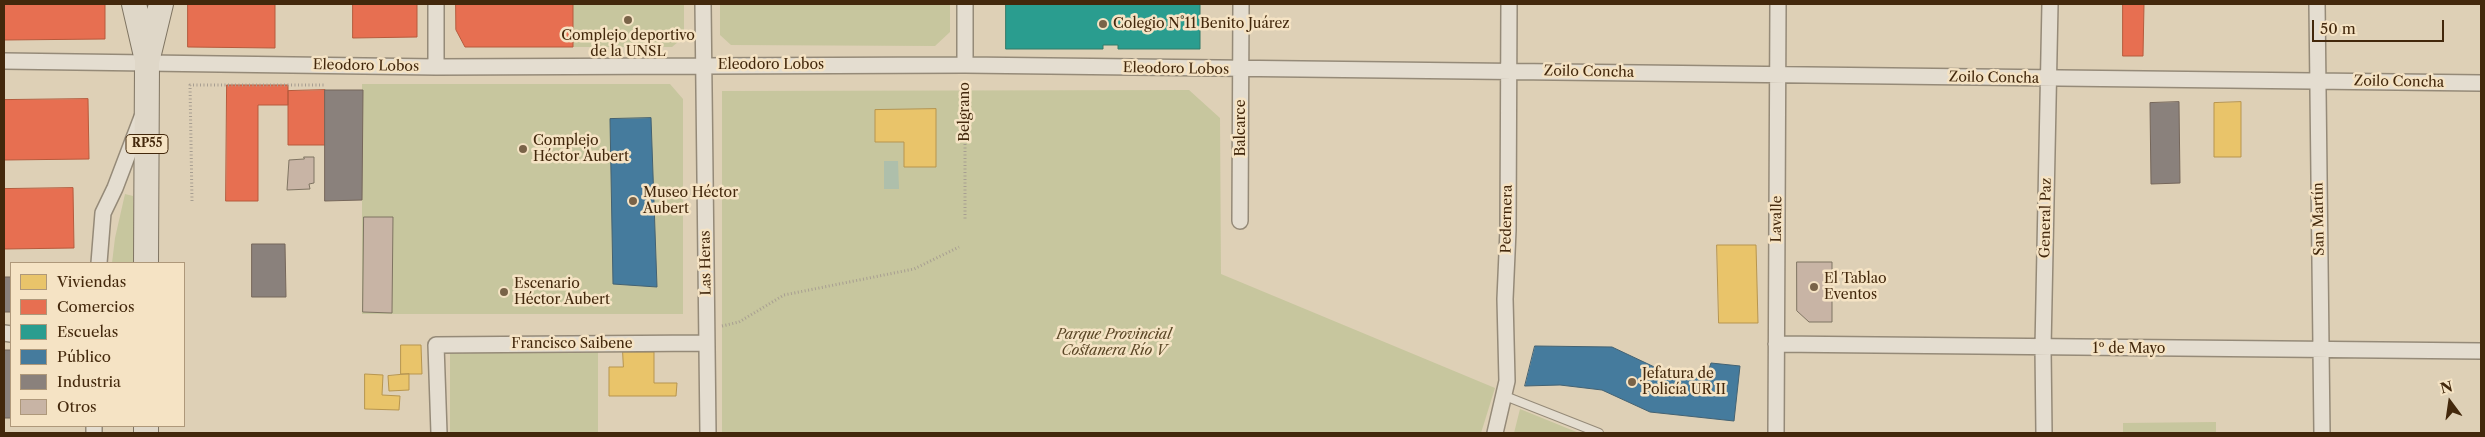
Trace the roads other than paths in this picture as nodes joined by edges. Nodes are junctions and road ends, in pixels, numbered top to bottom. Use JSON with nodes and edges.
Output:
{"nodes":[{"id":1,"x":134,"y":4,"type":"edge"},
{"id":2,"x":161,"y":4,"type":"edge"},
{"id":3,"x":436,"y":4,"type":"edge"},
{"id":4,"x":703,"y":4,"type":"edge"},
{"id":5,"x":965,"y":4,"type":"edge"},
{"id":6,"x":1241,"y":4,"type":"edge"},
{"id":7,"x":1509,"y":4,"type":"edge"},
{"id":8,"x":1778,"y":4,"type":"edge"},
{"id":9,"x":2050,"y":4,"type":"edge"},
{"id":10,"x":2317,"y":4,"type":"edge"},
{"id":11,"x":4,"y":61,"type":"edge"},
{"id":12,"x":147,"y":62,"type":"junction"},
{"id":13,"x":702,"y":65,"type":"junction"},
{"id":14,"x":965,"y":65,"type":"junction"},
{"id":15,"x":436,"y":67,"type":"junction"},
{"id":16,"x":1241,"y":70,"type":"junction"},
{"id":17,"x":1508,"y":71,"type":"junction"},
{"id":18,"x":1779,"y":76,"type":"junction"},
{"id":19,"x":2050,"y":79,"type":"junction"},
{"id":20,"x":2317,"y":82,"type":"junction"},
{"id":21,"x":2481,"y":83,"type":"edge"},
{"id":22,"x":147,"y":103,"type":"junction"},
{"id":23,"x":1240,"y":222,"type":"dead end"},
{"id":24,"x":99,"y":262,"type":"edge"},
{"id":25,"x":146,"y":262,"type":"edge"},
{"id":26,"x":707,"y":336,"type":"junction"},
{"id":27,"x":1776,"y":344,"type":"junction"},
{"id":28,"x":2043,"y":348,"type":"junction"},
{"id":29,"x":2321,"y":350,"type":"junction"},
{"id":30,"x":2481,"y":351,"type":"edge"},
{"id":31,"x":1505,"y":396,"type":"junction"},
{"id":32,"x":440,"y":433,"type":"edge"},
{"id":33,"x":708,"y":433,"type":"edge"},
{"id":34,"x":1495,"y":433,"type":"edge"},
{"id":35,"x":1599,"y":433,"type":"edge"},
{"id":36,"x":1776,"y":433,"type":"edge"},
{"id":37,"x":2044,"y":433,"type":"edge"},
{"id":38,"x":2322,"y":433,"type":"edge"}],
"edges":[{"from":1,"to":12,"type":"main road","number":"RP55"},
{"from":2,"to":12,"type":"main road","number":"RP55"},
{"from":3,"to":15,"type":"street"},
{"from":4,"to":13,"type":"street","name":"Las Heras"},
{"from":5,"to":14,"type":"street","name":"Belgrano"},
{"from":6,"to":16,"type":"street","name":"Balcarce"},
{"from":7,"to":17,"type":"street","name":"Pedernera"},
{"from":8,"to":18,"type":"street","name":"Lavalle"},
{"from":9,"to":19,"type":"street","name":"General Paz"},
{"from":10,"to":20,"type":"street","name":"San Martín"},
{"from":11,"to":12,"type":"street","name":"Eleodoro Lobos"},
{"from":12,"to":15,"type":"street","name":"Eleodoro Lobos"},
{"from":12,"to":22,"type":"main road","number":"RP55"},
{"from":13,"to":14,"type":"street","name":"Eleodoro Lobos"},
{"from":13,"to":15,"type":"street","name":"Eleodoro Lobos"},
{"from":13,"to":26,"type":"street","name":"Las Heras"},
{"from":14,"to":16,"type":"street","name":"Eleodoro Lobos"},
{"from":16,"to":17,"type":"street","name":"Eleodoro Lobos"},
{"from":16,"to":23,"type":"street","name":"Balcarce"},
{"from":17,"to":18,"type":"street","name":"Zoilo Concha"},
{"from":17,"to":31,"type":"street","name":"Pedernera"},
{"from":18,"to":19,"type":"street","name":"Zoilo Concha"},
{"from":18,"to":27,"type":"street","name":"Lavalle"},
{"from":19,"to":20,"type":"street","name":"Zoilo Concha"},
{"from":19,"to":28,"type":"street","name":"General Paz"},
{"from":20,"to":21,"type":"street","name":"Zoilo Concha"},
{"from":20,"to":29,"type":"street","name":"San Martín"},
{"from":22,"to":24,"type":"street"},
{"from":22,"to":25,"type":"main road","number":"RP55"},
{"from":26,"to":32,"type":"street","name":"Francisco Saibene"},
{"from":26,"to":33,"type":"street","name":"Las Heras"},
{"from":27,"to":28,"type":"street","name":"1º de Mayo"},
{"from":27,"to":36,"type":"street","name":"Lavalle"},
{"from":28,"to":29,"type":"street","name":"1º de Mayo"},
{"from":28,"to":37,"type":"street","name":"General Paz"},
{"from":29,"to":30,"type":"street","name":"1º de Mayo"},
{"from":29,"to":38,"type":"street","name":"San Martín"},
{"from":31,"to":34,"type":"street","name":"Pedernera"},
{"from":31,"to":35,"type":"lane"}]}
